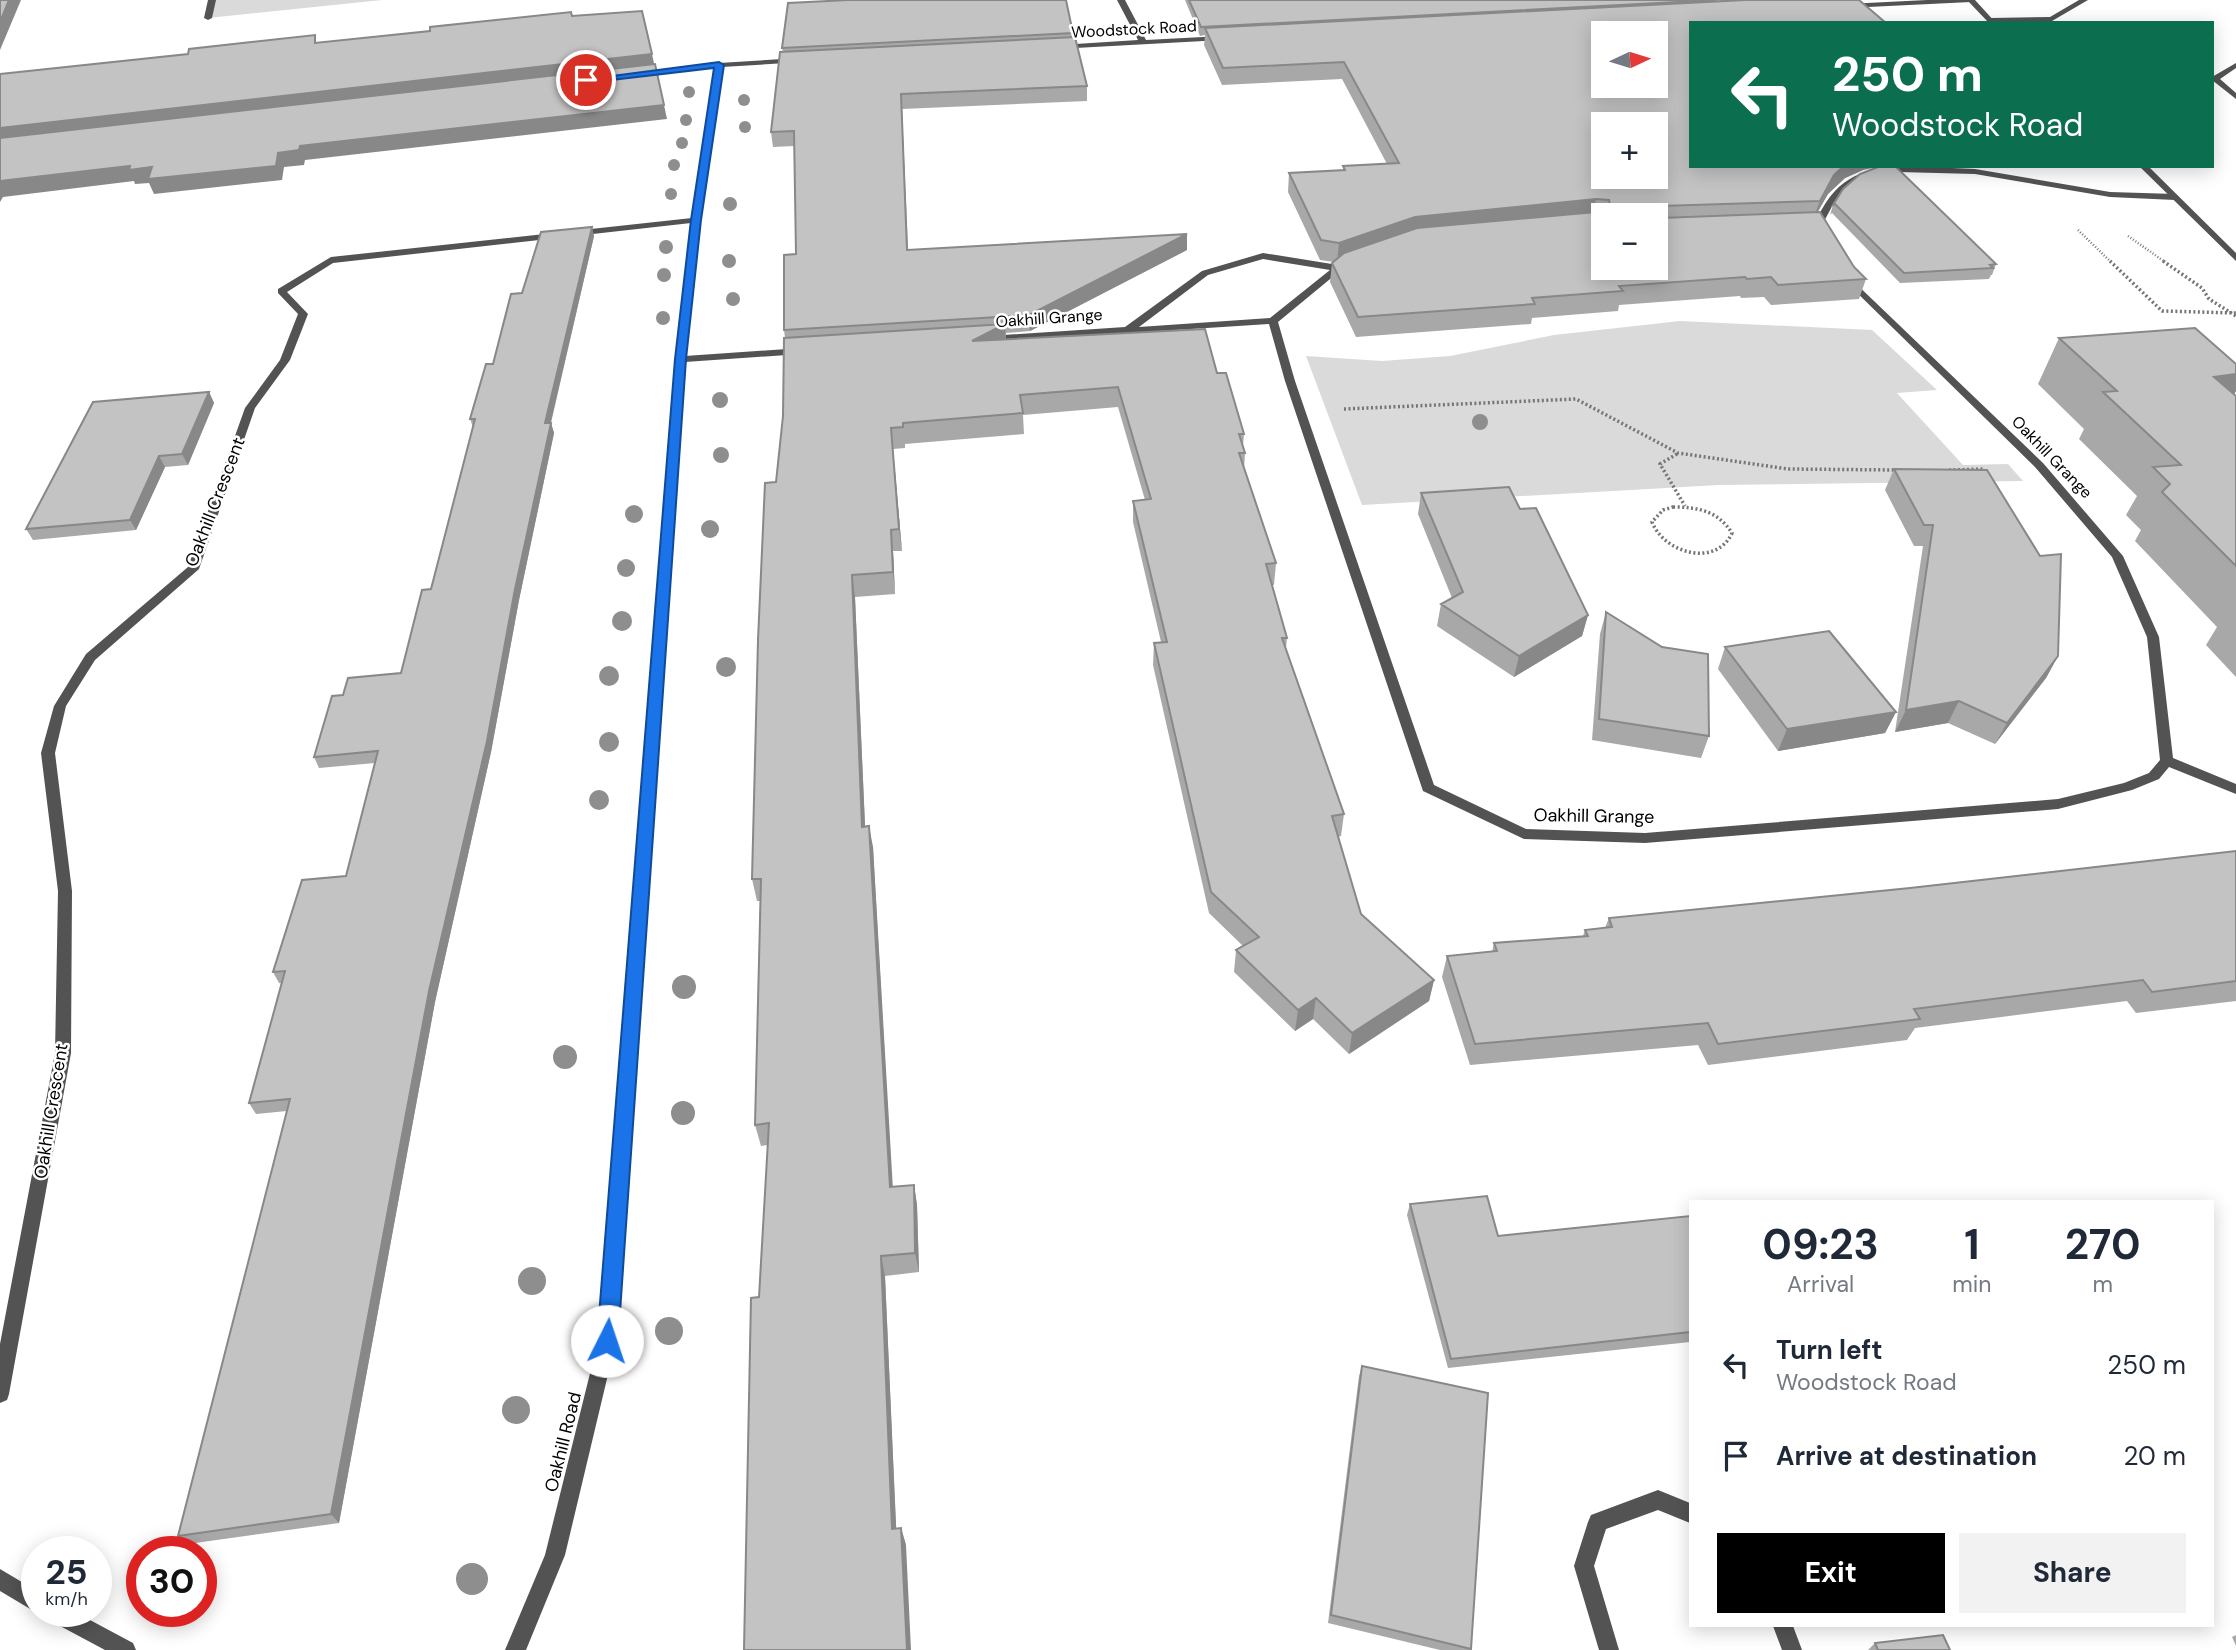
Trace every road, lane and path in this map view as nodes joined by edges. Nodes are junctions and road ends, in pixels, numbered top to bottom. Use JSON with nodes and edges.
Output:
{"nodes":[{"id":1,"x":212,"y":0,"type":"edge"},
{"id":2,"x":1121,"y":0,"type":"edge"},
{"id":3,"x":1971,"y":0,"type":"edge"},
{"id":4,"x":2084,"y":0,"type":"edge"},
{"id":5,"x":1925,"y":1,"type":"edge"},
{"id":6,"x":1843,"y":6,"type":"edge"},
{"id":7,"x":208,"y":18,"type":"dead end"},
{"id":8,"x":1991,"y":21,"type":"edge"},
{"id":9,"x":2012,"y":21,"type":"edge"},
{"id":10,"x":1225,"y":38,"type":"edge"},
{"id":11,"x":1143,"y":42,"type":"junction"},
{"id":12,"x":1047,"y":47,"type":"edge"},
{"id":13,"x":815,"y":60,"type":"edge"},
{"id":14,"x":719,"y":65,"type":"junction"},
{"id":15,"x":2236,"y":65,"type":"edge"},
{"id":16,"x":624,"y":76,"type":"edge"},
{"id":17,"x":2236,"y":97,"type":"edge"},
{"id":18,"x":1914,"y":168,"type":"edge"},
{"id":19,"x":1944,"y":168,"type":"edge"},
{"id":20,"x":2145,"y":168,"type":"edge"},
{"id":21,"x":2175,"y":197,"type":"junction"},
{"id":22,"x":696,"y":220,"type":"junction"},
{"id":23,"x":2073,"y":225,"type":"dead end"},
{"id":24,"x":2122,"y":232,"type":"dead end"},
{"id":25,"x":1825,"y":237,"type":"edge"},
{"id":26,"x":2236,"y":258,"type":"edge"},
{"id":27,"x":1363,"y":260,"type":"edge"},
{"id":28,"x":1338,"y":268,"type":"junction"},
{"id":29,"x":1845,"y":272,"type":"edge"},
{"id":30,"x":2235,"y":314,"type":"edge"},
{"id":31,"x":1273,"y":321,"type":"junction"},
{"id":32,"x":1127,"y":330,"type":"junction"},
{"id":33,"x":975,"y":340,"type":"edge"},
{"id":34,"x":808,"y":351,"type":"edge"},
{"id":35,"x":680,"y":359,"type":"junction"},
{"id":36,"x":1300,"y":411,"type":"junction"},
{"id":37,"x":1678,"y":453,"type":"junction"},
{"id":38,"x":2039,"y":465,"type":"junction"},
{"id":39,"x":1907,"y":470,"type":"edge"},
{"id":40,"x":1946,"y":470,"type":"edge"},
{"id":41,"x":1685,"y":506,"type":"junction"},
{"id":42,"x":2166,"y":761,"type":"junction"},
{"id":43,"x":2236,"y":789,"type":"edge"},
{"id":44,"x":0,"y":1394,"type":"edge"},
{"id":45,"x":1689,"y":1513,"type":"edge"},
{"id":46,"x":0,"y":1579,"type":"edge"},
{"id":47,"x":21,"y":1592,"type":"edge"},
{"id":48,"x":83,"y":1627,"type":"edge"},
{"id":49,"x":1783,"y":1627,"type":"edge"},
{"id":50,"x":127,"y":1650,"type":"edge"},
{"id":51,"x":515,"y":1650,"type":"edge"},
{"id":52,"x":1609,"y":1650,"type":"edge"},
{"id":53,"x":1792,"y":1650,"type":"edge"}],
"edges":[{"from":1,"to":7,"type":"street"},
{"from":2,"to":11,"type":"street"},
{"from":3,"to":5,"type":"street"},
{"from":3,"to":8,"type":"street"},
{"from":4,"to":9,"type":"street"},
{"from":5,"to":6,"type":"street"},
{"from":10,"to":11,"type":"street","name":"Woodstock Road"},
{"from":11,"to":12,"type":"street","name":"Woodstock Road"},
{"from":13,"to":14,"type":"street"},
{"from":14,"to":16,"type":"street"},
{"from":14,"to":22,"type":"street","name":"Oakhill Road"},
{"from":15,"to":17,"type":"street"},
{"from":18,"to":25,"type":"street"},
{"from":19,"to":21,"type":"street"},
{"from":20,"to":21,"type":"street"},
{"from":21,"to":26,"type":"street"},
{"from":22,"to":35,"type":"street","name":"Oakhill Road"},
{"from":22,"to":44,"type":"street","name":"Oakhill Crescent"},
{"from":23,"to":30,"type":"path"},
{"from":24,"to":30,"type":"path"},
{"from":27,"to":28,"type":"street","name":"Oakhill Grange"},
{"from":28,"to":31,"type":"street","name":"Oakhill Grange"},
{"from":28,"to":32,"type":"street","name":"Oakhill Grange"},
{"from":29,"to":38,"type":"street","name":"Oakhill Grange"},
{"from":31,"to":32,"type":"street","name":"Oakhill Grange"},
{"from":31,"to":36,"type":"street","name":"Oakhill Grange"},
{"from":32,"to":33,"type":"street","name":"Oakhill Grange"},
{"from":34,"to":35,"type":"street"},
{"from":35,"to":51,"type":"street","name":"Oakhill Road"},
{"from":36,"to":37,"type":"path"},
{"from":36,"to":42,"type":"street","name":"Oakhill Grange"},
{"from":37,"to":39,"type":"path"},
{"from":37,"to":41,"type":"path"},
{"from":38,"to":40,"type":"path"},
{"from":38,"to":42,"type":"street","name":"Oakhill Grange"},
{"from":41,"to":41,"type":"path"},
{"from":42,"to":43,"type":"street"},
{"from":45,"to":52,"type":"street"},
{"from":46,"to":47,"type":"street"},
{"from":48,"to":50,"type":"street"},
{"from":49,"to":53,"type":"street"}]}
